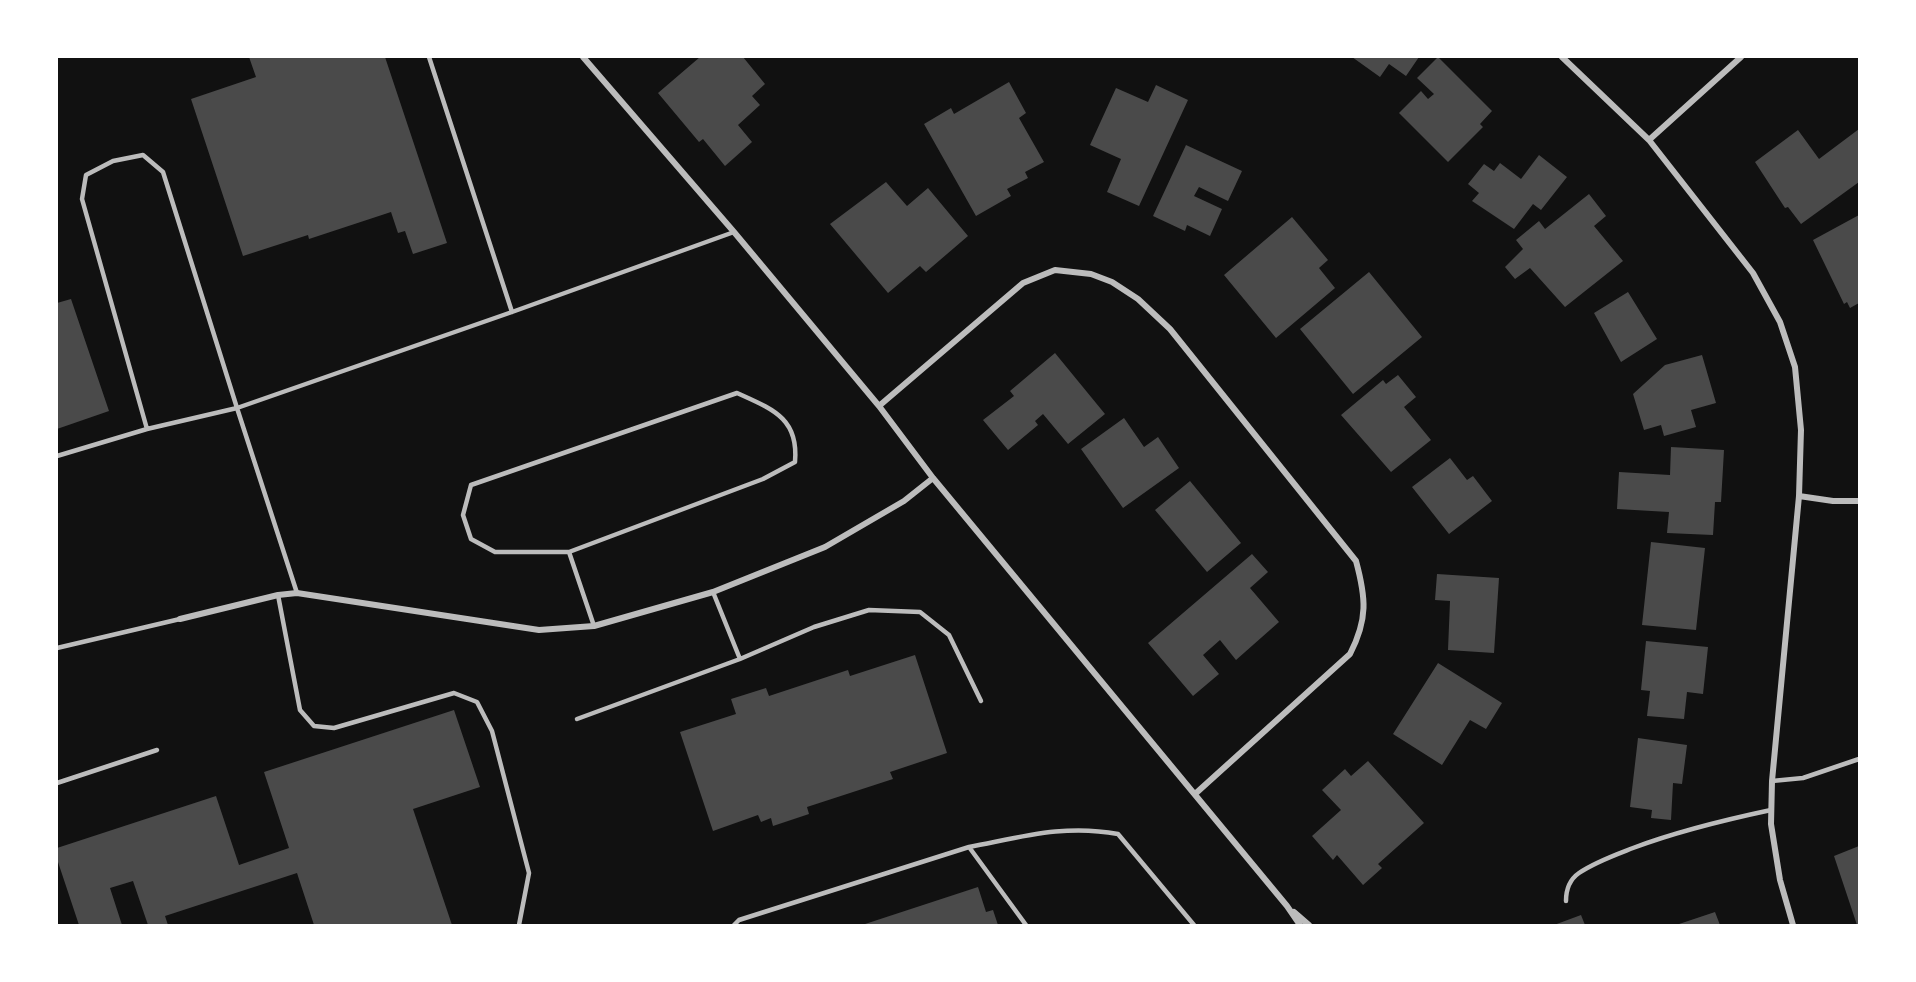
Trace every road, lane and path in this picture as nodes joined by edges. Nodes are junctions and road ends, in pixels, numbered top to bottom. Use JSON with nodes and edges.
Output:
{"nodes":[{"id":1,"x":429,"y":57,"type":"edge"},
{"id":2,"x":583,"y":57,"type":"edge"},
{"id":3,"x":596,"y":57,"type":"edge"},
{"id":4,"x":1562,"y":57,"type":"edge"},
{"id":5,"x":1741,"y":57,"type":"edge"},
{"id":6,"x":588,"y":63,"type":"junction"},
{"id":7,"x":1649,"y":140,"type":"junction"},
{"id":8,"x":734,"y":231,"type":"junction"},
{"id":9,"x":512,"y":312,"type":"junction"},
{"id":10,"x":879,"y":406,"type":"junction"},
{"id":11,"x":237,"y":408,"type":"junction"},
{"id":12,"x":147,"y":429,"type":"junction"},
{"id":13,"x":57,"y":456,"type":"edge"},
{"id":14,"x":933,"y":478,"type":"junction"},
{"id":15,"x":1799,"y":496,"type":"junction"},
{"id":16,"x":1859,"y":501,"type":"edge"},
{"id":17,"x":569,"y":552,"type":"junction"},
{"id":18,"x":713,"y":592,"type":"junction"},
{"id":19,"x":297,"y":593,"type":"junction"},
{"id":20,"x":278,"y":595,"type":"junction"},
{"id":21,"x":180,"y":619,"type":"joint"},
{"id":22,"x":594,"y":626,"type":"junction"},
{"id":23,"x":57,"y":648,"type":"edge"},
{"id":24,"x":740,"y":659,"type":"junction"},
{"id":25,"x":981,"y":701,"type":"dead end"},
{"id":26,"x":577,"y":719,"type":"dead end"},
{"id":27,"x":158,"y":750,"type":"dead end"},
{"id":28,"x":1859,"y":759,"type":"edge"},
{"id":29,"x":1772,"y":781,"type":"junction"},
{"id":30,"x":57,"y":783,"type":"edge"},
{"id":31,"x":1195,"y":794,"type":"junction"},
{"id":32,"x":1771,"y":810,"type":"junction"},
{"id":33,"x":969,"y":847,"type":"junction"},
{"id":34,"x":1566,"y":901,"type":"dead end"},
{"id":35,"x":1287,"y":906,"type":"junction"},
{"id":36,"x":519,"y":925,"type":"edge"},
{"id":37,"x":734,"y":925,"type":"edge"},
{"id":38,"x":1026,"y":925,"type":"edge"},
{"id":39,"x":1194,"y":925,"type":"edge"},
{"id":40,"x":1300,"y":925,"type":"edge"},
{"id":41,"x":1309,"y":925,"type":"edge"},
{"id":42,"x":1793,"y":925,"type":"edge"}],
"edges":[{"from":1,"to":9,"type":"lane"},
{"from":2,"to":6,"type":"street"},
{"from":3,"to":6,"type":"street"},
{"from":4,"to":7,"type":"street"},
{"from":5,"to":7,"type":"street"},
{"from":6,"to":8,"type":"street"},
{"from":7,"to":15,"type":"street"},
{"from":8,"to":9,"type":"lane"},
{"from":8,"to":10,"type":"street"},
{"from":9,"to":11,"type":"lane"},
{"from":10,"to":14,"type":"street"},
{"from":10,"to":31,"type":"street"},
{"from":11,"to":12,"type":"lane"},
{"from":11,"to":12,"type":"lane"},
{"from":11,"to":19,"type":"lane"},
{"from":12,"to":13,"type":"lane"},
{"from":14,"to":18,"type":"street"},
{"from":14,"to":31,"type":"street"},
{"from":15,"to":16,"type":"street"},
{"from":15,"to":29,"type":"street"},
{"from":17,"to":17,"type":"lane"},
{"from":17,"to":22,"type":"lane"},
{"from":18,"to":22,"type":"street"},
{"from":18,"to":24,"type":"lane"},
{"from":19,"to":20,"type":"street"},
{"from":19,"to":22,"type":"street"},
{"from":20,"to":21,"type":"street"},
{"from":20,"to":36,"type":"lane"},
{"from":21,"to":23,"type":"lane"},
{"from":24,"to":25,"type":"lane"},
{"from":24,"to":26,"type":"lane"},
{"from":27,"to":30,"type":"lane"},
{"from":28,"to":29,"type":"lane"},
{"from":29,"to":32,"type":"street"},
{"from":31,"to":35,"type":"street"},
{"from":32,"to":34,"type":"lane"},
{"from":32,"to":42,"type":"street"},
{"from":33,"to":37,"type":"lane"},
{"from":33,"to":38,"type":"lane"},
{"from":33,"to":39,"type":"lane"},
{"from":35,"to":40,"type":"street"},
{"from":35,"to":41,"type":"street"}]}
